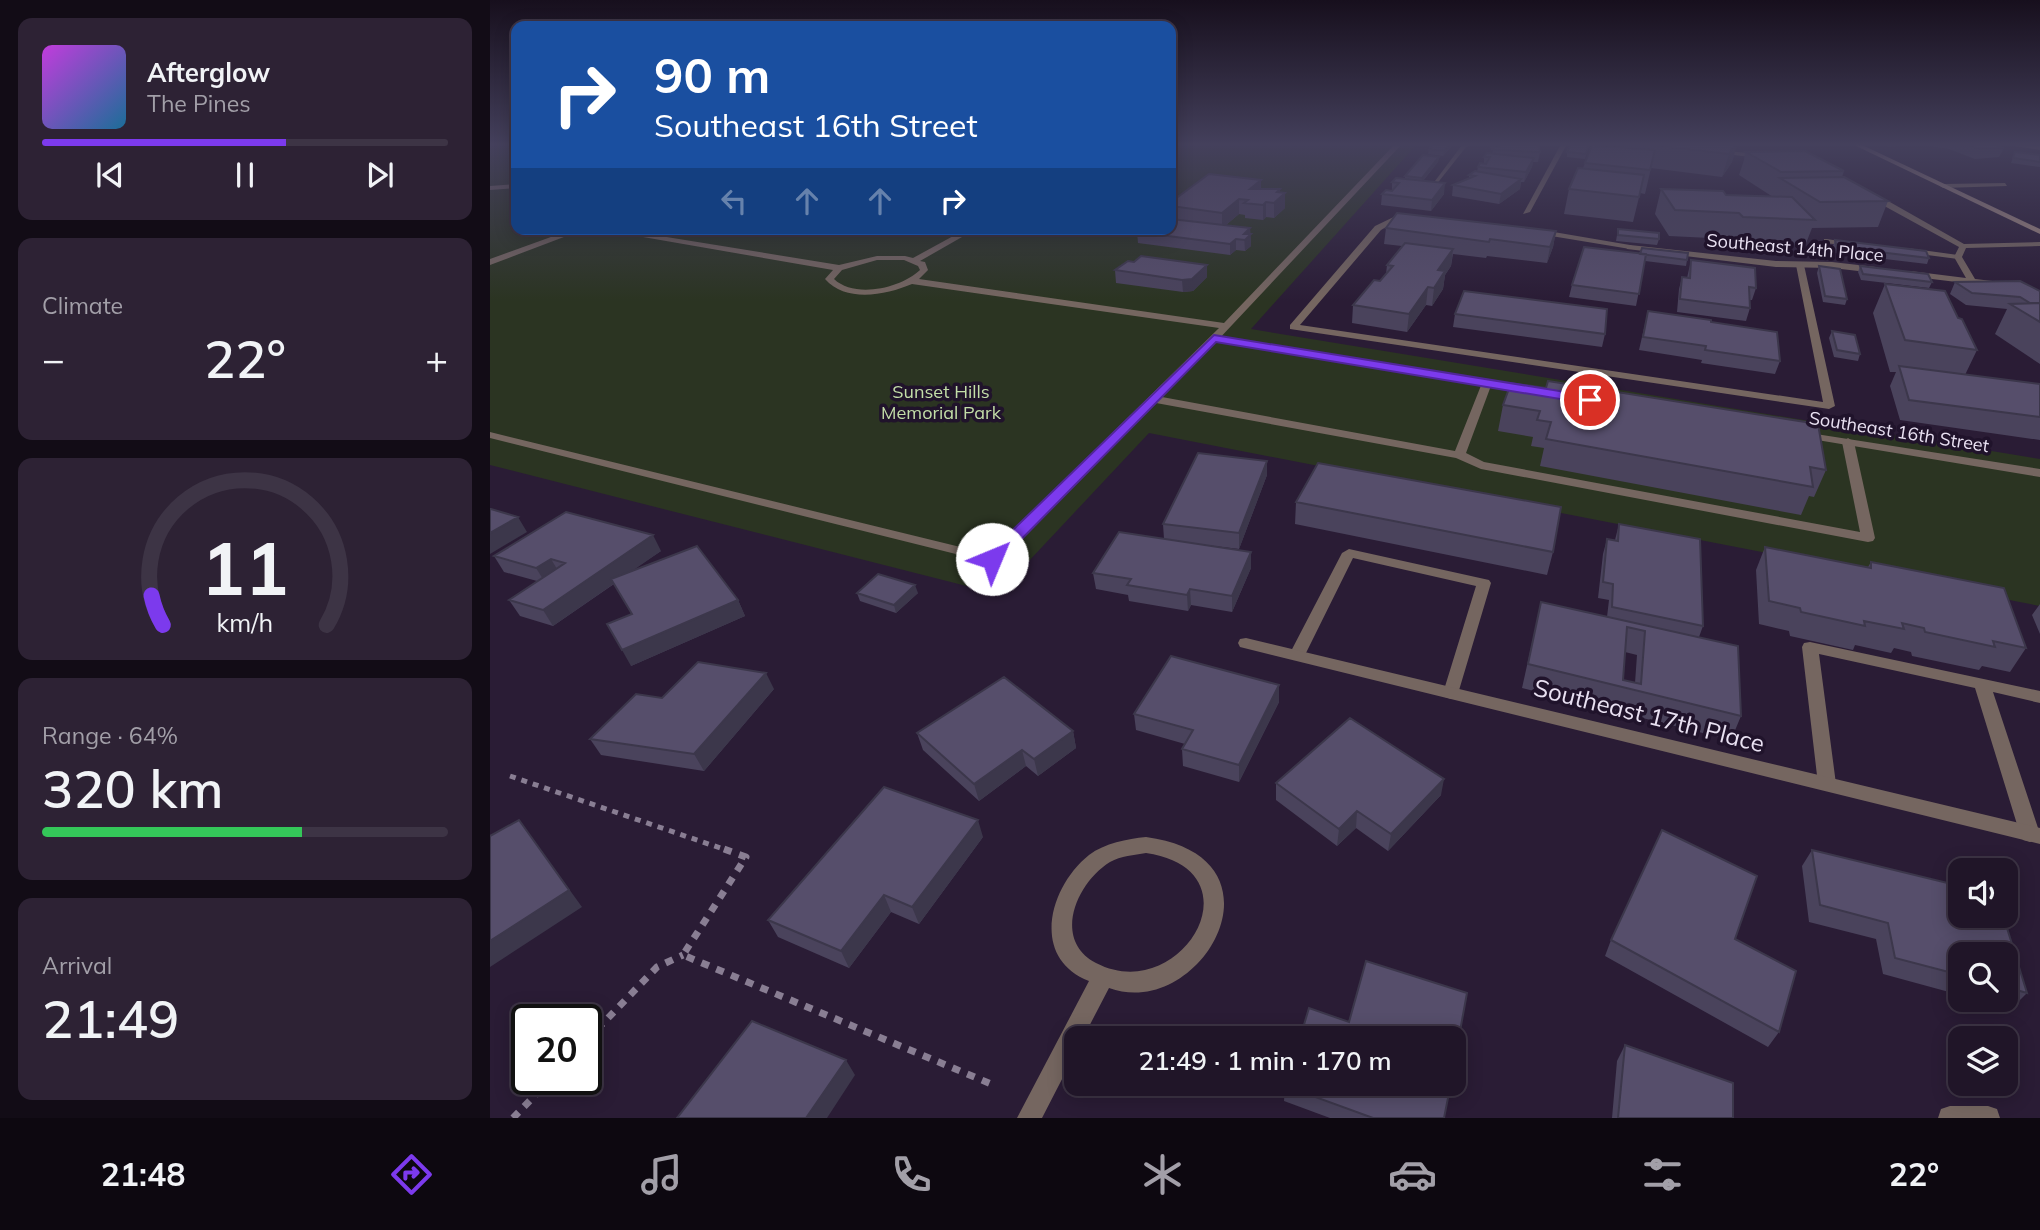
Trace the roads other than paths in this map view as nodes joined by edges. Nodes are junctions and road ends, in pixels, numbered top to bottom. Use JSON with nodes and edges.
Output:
{"nodes":[{"id":1,"x":1349,"y":196,"type":"edge"},
{"id":2,"x":1535,"y":196,"type":"edge"},
{"id":3,"x":1873,"y":196,"type":"edge"},
{"id":4,"x":1964,"y":196,"type":"edge"},
{"id":5,"x":1526,"y":212,"type":"dead end"},
{"id":6,"x":1415,"y":217,"type":"edge"},
{"id":7,"x":1531,"y":230,"type":"edge"},
{"id":8,"x":2040,"y":232,"type":"edge"},
{"id":9,"x":564,"y":235,"type":"edge"},
{"id":10,"x":638,"y":235,"type":"edge"},
{"id":11,"x":961,"y":235,"type":"edge"},
{"id":12,"x":1827,"y":241,"type":"edge"},
{"id":13,"x":2040,"y":244,"type":"edge"},
{"id":14,"x":1866,"y":246,"type":"edge"},
{"id":15,"x":1963,"y":246,"type":"junction"},
{"id":16,"x":1892,"y":249,"type":"edge"},
{"id":17,"x":1958,"y":257,"type":"junction"},
{"id":18,"x":915,"y":260,"type":"junction"},
{"id":19,"x":490,"y":262,"type":"edge"},
{"id":20,"x":1800,"y":265,"type":"junction"},
{"id":21,"x":839,"y":268,"type":"junction"},
{"id":22,"x":1883,"y":271,"type":"edge"},
{"id":23,"x":1896,"y":272,"type":"edge"},
{"id":24,"x":912,"y":281,"type":"junction"},
{"id":25,"x":1972,"y":281,"type":"junction"},
{"id":26,"x":2005,"y":285,"type":"edge"},
{"id":27,"x":1225,"y":326,"type":"junction"},
{"id":28,"x":1214,"y":338,"type":"junction"},
{"id":29,"x":1487,"y":383,"type":"junction"},
{"id":30,"x":1541,"y":392,"type":"edge"},
{"id":31,"x":1155,"y":399,"type":"junction"},
{"id":32,"x":1794,"y":433,"type":"edge"},
{"id":33,"x":490,"y":435,"type":"edge"},
{"id":34,"x":1848,"y":442,"type":"junction"},
{"id":35,"x":1459,"y":455,"type":"junction"},
{"id":36,"x":2040,"y":473,"type":"edge"},
{"id":37,"x":1246,"y":643,"type":"dead end"},
{"id":38,"x":1297,"y":655,"type":"junction"},
{"id":39,"x":1982,"y":684,"type":"junction"},
{"id":40,"x":1451,"y":693,"type":"junction"},
{"id":41,"x":2040,"y":697,"type":"edge"},
{"id":42,"x":1827,"y":785,"type":"junction"},
{"id":43,"x":2035,"y":835,"type":"edge"},
{"id":44,"x":1102,"y":979,"type":"junction"},
{"id":45,"x":1029,"y":1118,"type":"edge"},
{"id":46,"x":1950,"y":1118,"type":"edge"},
{"id":47,"x":1988,"y":1118,"type":"edge"}],
"edges":[{"from":1,"to":27,"type":"street"},
{"from":2,"to":5,"type":"street"},
{"from":3,"to":15,"type":"street"},
{"from":4,"to":8,"type":"street"},
{"from":6,"to":20,"type":"street"},
{"from":7,"to":20,"type":"street","name":"Southeast 14th Place"},
{"from":9,"to":19,"type":"street"},
{"from":10,"to":21,"type":"street"},
{"from":11,"to":18,"type":"street"},
{"from":12,"to":14,"type":"street"},
{"from":13,"to":15,"type":"street"},
{"from":15,"to":17,"type":"street"},
{"from":16,"to":17,"type":"street"},
{"from":17,"to":25,"type":"street"},
{"from":18,"to":21,"type":"street"},
{"from":18,"to":24,"type":"street"},
{"from":20,"to":22,"type":"street","name":"Southeast 14th Place"},
{"from":21,"to":24,"type":"street"},
{"from":23,"to":25,"type":"street","name":"Southeast 14th Place"},
{"from":24,"to":27,"type":"street"},
{"from":25,"to":26,"type":"street","name":"Southeast 14th Place"},
{"from":27,"to":28,"type":"street"},
{"from":28,"to":29,"type":"street"},
{"from":28,"to":31,"type":"street"},
{"from":29,"to":30,"type":"street"},
{"from":29,"to":35,"type":"street"},
{"from":31,"to":33,"type":"street"},
{"from":31,"to":35,"type":"street"},
{"from":32,"to":34,"type":"street","name":"Southeast 16th Street"},
{"from":34,"to":35,"type":"street"},
{"from":34,"to":36,"type":"street","name":"Southeast 16th Street"},
{"from":37,"to":38,"type":"street","name":"Southeast 17th Place"},
{"from":38,"to":40,"type":"street","name":"Southeast 17th Place"},
{"from":38,"to":40,"type":"street"},
{"from":39,"to":41,"type":"street"},
{"from":39,"to":42,"type":"street"},
{"from":39,"to":43,"type":"street"},
{"from":40,"to":42,"type":"street","name":"Southeast 17th Place"},
{"from":42,"to":43,"type":"street","name":"Southeast 17th Place"},
{"from":44,"to":44,"type":"street"},
{"from":44,"to":45,"type":"street"},
{"from":46,"to":47,"type":"street"}]}
